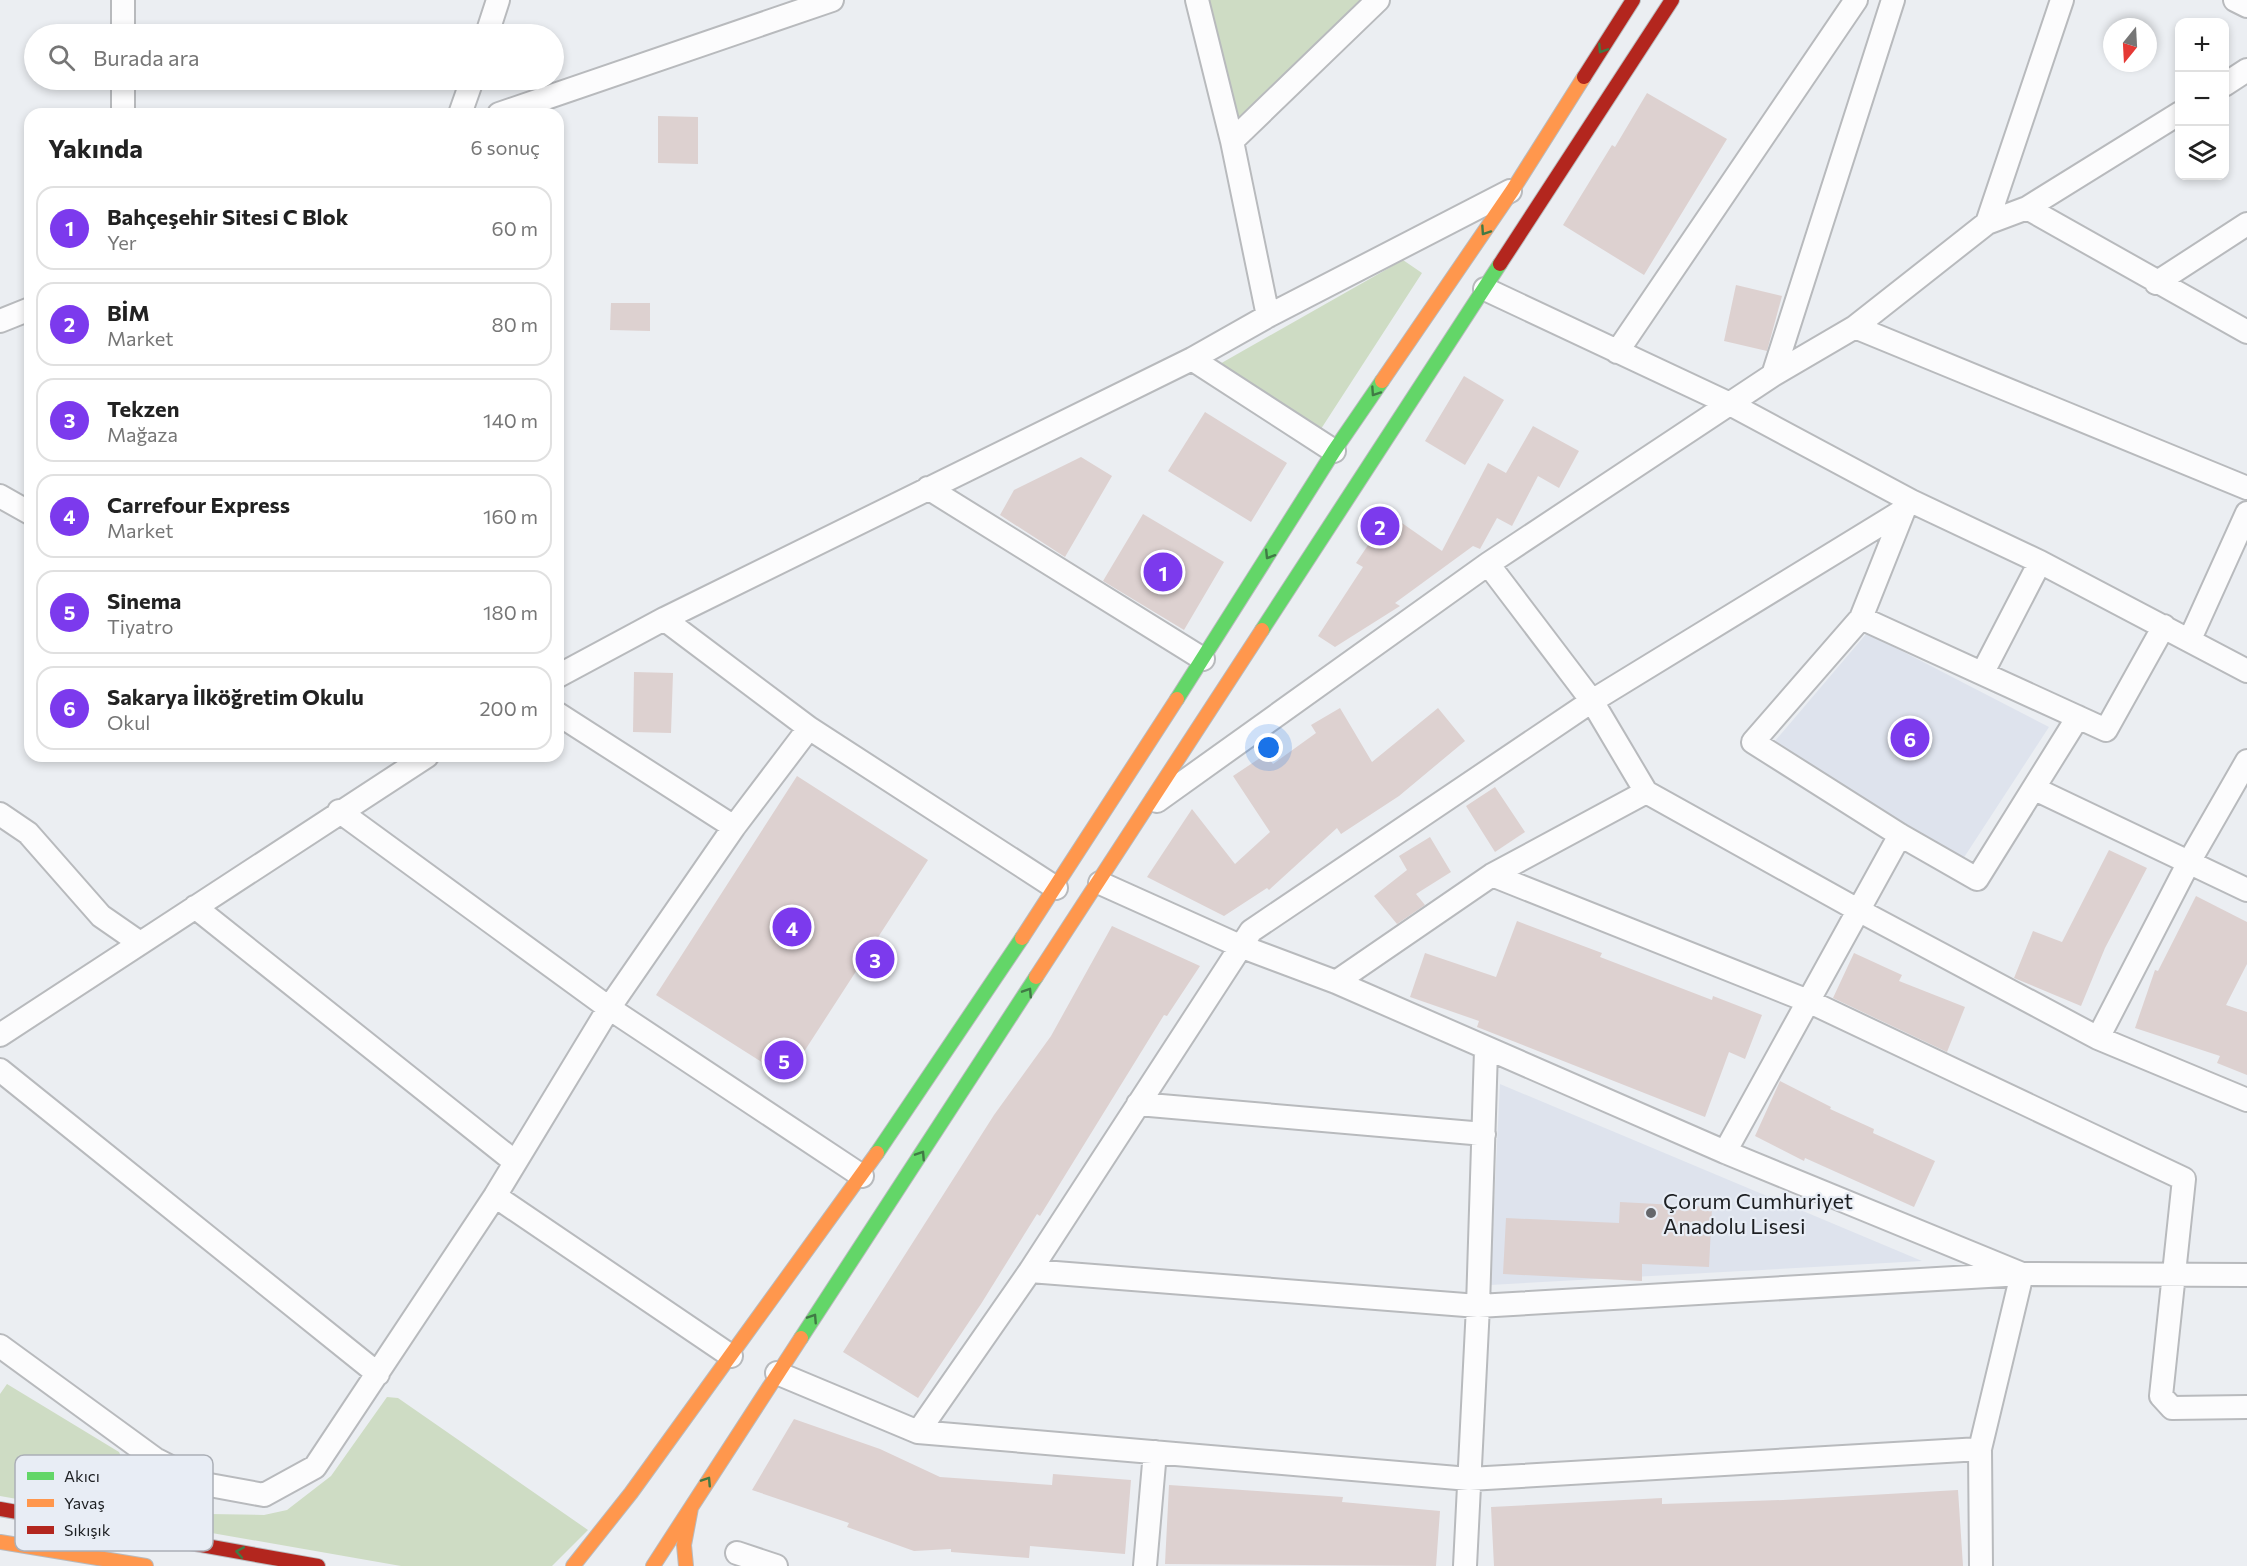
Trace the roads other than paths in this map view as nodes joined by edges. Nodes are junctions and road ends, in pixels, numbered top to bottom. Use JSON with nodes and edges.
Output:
{"nodes":[{"id":1,"x":123,"y":0,"type":"edge"},
{"id":2,"x":498,"y":0,"type":"edge"},
{"id":3,"x":832,"y":0,"type":"edge"},
{"id":4,"x":1197,"y":0,"type":"edge"},
{"id":5,"x":1378,"y":0,"type":"edge"},
{"id":6,"x":1633,"y":0,"type":"edge"},
{"id":7,"x":1672,"y":0,"type":"edge"},
{"id":8,"x":1856,"y":0,"type":"edge"},
{"id":9,"x":1893,"y":0,"type":"edge"},
{"id":10,"x":2062,"y":0,"type":"edge"},
{"id":11,"x":2235,"y":0,"type":"edge"},
{"id":12,"x":2247,"y":6,"type":"edge"},
{"id":13,"x":123,"y":24,"type":"edge"},
{"id":14,"x":490,"y":24,"type":"edge"},
{"id":15,"x":2247,"y":70,"type":"edge"},
{"id":16,"x":2229,"y":82,"type":"edge"},
{"id":17,"x":123,"y":90,"type":"edge"},
{"id":18,"x":468,"y":90,"type":"edge"},
{"id":19,"x":123,"y":108,"type":"edge"},
{"id":20,"x":462,"y":108,"type":"edge"},
{"id":21,"x":517,"y":108,"type":"edge"},
{"id":22,"x":2175,"y":116,"type":"edge"},
{"id":23,"x":1232,"y":141,"type":"junction"},
{"id":24,"x":1512,"y":191,"type":"junction"},
{"id":25,"x":2027,"y":208,"type":"junction"},
{"id":26,"x":1987,"y":223,"type":"junction"},
{"id":27,"x":2247,"y":224,"type":"edge"},
{"id":28,"x":2156,"y":283,"type":"junction"},
{"id":29,"x":1485,"y":289,"type":"junction"},
{"id":30,"x":24,"y":311,"type":"edge"},
{"id":31,"x":1268,"y":316,"type":"junction"},
{"id":32,"x":0,"y":321,"type":"edge"},
{"id":33,"x":1855,"y":327,"type":"junction"},
{"id":34,"x":2247,"y":332,"type":"edge"},
{"id":35,"x":1617,"y":352,"type":"junction"},
{"id":36,"x":1192,"y":359,"type":"junction"},
{"id":37,"x":1773,"y":375,"type":"junction"},
{"id":38,"x":1732,"y":405,"type":"junction"},
{"id":39,"x":1334,"y":451,"type":"junction"},
{"id":40,"x":928,"y":488,"type":"junction"},
{"id":41,"x":2247,"y":488,"type":"edge"},
{"id":42,"x":0,"y":496,"type":"edge"},
{"id":43,"x":1908,"y":506,"type":"junction"},
{"id":44,"x":24,"y":510,"type":"edge"},
{"id":45,"x":2247,"y":513,"type":"edge"},
{"id":46,"x":2040,"y":562,"type":"junction"},
{"id":47,"x":1488,"y":564,"type":"junction"},
{"id":48,"x":1861,"y":618,"type":"junction"},
{"id":49,"x":664,"y":619,"type":"junction"},
{"id":50,"x":2164,"y":626,"type":"junction"},
{"id":51,"x":2190,"y":639,"type":"junction"},
{"id":52,"x":1203,"y":659,"type":"junction"},
{"id":53,"x":2247,"y":671,"type":"edge"},
{"id":54,"x":1983,"y":672,"type":"junction"},
{"id":55,"x":564,"y":673,"type":"edge"},
{"id":56,"x":1592,"y":701,"type":"junction"},
{"id":57,"x":2078,"y":717,"type":"junction"},
{"id":58,"x":564,"y":718,"type":"edge"},
{"id":59,"x":809,"y":728,"type":"junction"},
{"id":60,"x":2247,"y":760,"type":"edge"},
{"id":61,"x":417,"y":762,"type":"edge"},
{"id":62,"x":2035,"y":789,"type":"junction"},
{"id":63,"x":1646,"y":792,"type":"junction"},
{"id":64,"x":1147,"y":808,"type":"junction"},
{"id":65,"x":339,"y":811,"type":"junction"},
{"id":66,"x":0,"y":813,"type":"edge"},
{"id":67,"x":734,"y":827,"type":"junction"},
{"id":68,"x":1900,"y":836,"type":"junction"},
{"id":69,"x":2189,"y":862,"type":"junction"},
{"id":70,"x":1085,"y":874,"type":"junction"},
{"id":71,"x":1492,"y":875,"type":"junction"},
{"id":72,"x":2247,"y":890,"type":"edge"},
{"id":73,"x":1070,"y":897,"type":"junction"},
{"id":74,"x":195,"y":907,"type":"junction"},
{"id":75,"x":1858,"y":910,"type":"junction"},
{"id":76,"x":140,"y":943,"type":"junction"},
{"id":77,"x":1240,"y":946,"type":"junction"},
{"id":78,"x":1336,"y":982,"type":"junction"},
{"id":79,"x":1808,"y":1000,"type":"junction"},
{"id":80,"x":609,"y":1008,"type":"junction"},
{"id":81,"x":0,"y":1035,"type":"edge"},
{"id":82,"x":2098,"y":1038,"type":"junction"},
{"id":83,"x":1486,"y":1050,"type":"junction"},
{"id":84,"x":0,"y":1070,"type":"edge"},
{"id":85,"x":2247,"y":1100,"type":"edge"},
{"id":86,"x":1138,"y":1104,"type":"junction"},
{"id":87,"x":1484,"y":1134,"type":"junction"},
{"id":88,"x":1725,"y":1152,"type":"junction"},
{"id":89,"x":515,"y":1162,"type":"junction"},
{"id":90,"x":862,"y":1176,"type":"junction"},
{"id":91,"x":495,"y":1196,"type":"junction"},
{"id":92,"x":1030,"y":1271,"type":"junction"},
{"id":93,"x":2022,"y":1274,"type":"junction"},
{"id":94,"x":2173,"y":1275,"type":"junction"},
{"id":95,"x":2247,"y":1275,"type":"edge"},
{"id":96,"x":1478,"y":1306,"type":"junction"},
{"id":97,"x":0,"y":1346,"type":"edge"},
{"id":98,"x":731,"y":1356,"type":"junction"},
{"id":99,"x":777,"y":1373,"type":"junction"},
{"id":100,"x":378,"y":1374,"type":"junction"},
{"id":101,"x":2247,"y":1407,"type":"edge"},
{"id":102,"x":918,"y":1432,"type":"junction"},
{"id":103,"x":1980,"y":1449,"type":"junction"},
{"id":104,"x":1155,"y":1452,"type":"junction"},
{"id":105,"x":150,"y":1455,"type":"edge"},
{"id":106,"x":1469,"y":1479,"type":"junction"},
{"id":107,"x":213,"y":1486,"type":"edge"},
{"id":108,"x":691,"y":1508,"type":"junction"},
{"id":109,"x":0,"y":1509,"type":"edge"},
{"id":110,"x":15,"y":1512,"type":"edge"},
{"id":111,"x":0,"y":1542,"type":"edge"},
{"id":112,"x":15,"y":1544,"type":"edge"},
{"id":113,"x":213,"y":1547,"type":"edge"},
{"id":114,"x":55,"y":1551,"type":"edge"},
{"id":115,"x":737,"y":1553,"type":"dead end"},
{"id":116,"x":146,"y":1566,"type":"edge"},
{"id":117,"x":318,"y":1566,"type":"edge"},
{"id":118,"x":573,"y":1566,"type":"edge"},
{"id":119,"x":653,"y":1566,"type":"edge"},
{"id":120,"x":686,"y":1566,"type":"edge"},
{"id":121,"x":776,"y":1566,"type":"edge"},
{"id":122,"x":1145,"y":1566,"type":"edge"},
{"id":123,"x":1465,"y":1566,"type":"edge"},
{"id":124,"x":1981,"y":1566,"type":"edge"}],
"edges":[{"from":1,"to":13,"type":"street"},
{"from":2,"to":14,"type":"street"},
{"from":3,"to":21,"type":"street"},
{"from":4,"to":23,"type":"street"},
{"from":5,"to":23,"type":"street"},
{"from":6,"to":24,"type":"main road","one_way":true},
{"from":7,"to":29,"type":"main road"},
{"from":8,"to":35,"type":"street"},
{"from":9,"to":37,"type":"street"},
{"from":10,"to":26,"type":"street"},
{"from":11,"to":12,"type":"street"},
{"from":15,"to":16,"type":"street"},
{"from":17,"to":19,"type":"street"},
{"from":18,"to":20,"type":"street"},
{"from":22,"to":25,"type":"street"},
{"from":23,"to":31,"type":"street"},
{"from":24,"to":31,"type":"street"},
{"from":24,"to":39,"type":"main road","one_way":true},
{"from":25,"to":26,"type":"street"},
{"from":25,"to":28,"type":"street"},
{"from":26,"to":33,"type":"street"},
{"from":27,"to":28,"type":"street"},
{"from":28,"to":34,"type":"street"},
{"from":29,"to":35,"type":"street"},
{"from":29,"to":64,"type":"main road"},
{"from":30,"to":32,"type":"street"},
{"from":31,"to":36,"type":"street"},
{"from":33,"to":37,"type":"street"},
{"from":33,"to":41,"type":"street"},
{"from":35,"to":38,"type":"street"},
{"from":36,"to":39,"type":"street"},
{"from":36,"to":40,"type":"street"},
{"from":37,"to":38,"type":"street"},
{"from":38,"to":43,"type":"street"},
{"from":38,"to":47,"type":"street"},
{"from":39,"to":52,"type":"main road","one_way":true},
{"from":40,"to":49,"type":"street"},
{"from":40,"to":52,"type":"street"},
{"from":42,"to":44,"type":"street"},
{"from":43,"to":46,"type":"street"},
{"from":43,"to":48,"type":"street"},
{"from":43,"to":56,"type":"street"},
{"from":45,"to":51,"type":"street"},
{"from":46,"to":50,"type":"street"},
{"from":46,"to":54,"type":"street"},
{"from":47,"to":56,"type":"street"},
{"from":47,"to":64,"type":"street"},
{"from":48,"to":54,"type":"street"},
{"from":48,"to":68,"type":"street"},
{"from":49,"to":55,"type":"street"},
{"from":49,"to":59,"type":"street"},
{"from":50,"to":51,"type":"street"},
{"from":50,"to":57,"type":"street"},
{"from":51,"to":53,"type":"street"},
{"from":52,"to":70,"type":"main road"},
{"from":54,"to":57,"type":"street"},
{"from":56,"to":63,"type":"street"},
{"from":56,"to":77,"type":"street"},
{"from":57,"to":62,"type":"street"},
{"from":58,"to":67,"type":"street"},
{"from":59,"to":67,"type":"street"},
{"from":59,"to":73,"type":"street"},
{"from":60,"to":69,"type":"street"},
{"from":61,"to":65,"type":"street"},
{"from":62,"to":68,"type":"street"},
{"from":62,"to":69,"type":"street"},
{"from":63,"to":71,"type":"street"},
{"from":63,"to":75,"type":"street"},
{"from":64,"to":70,"type":"main road"},
{"from":65,"to":74,"type":"street"},
{"from":65,"to":80,"type":"street"},
{"from":66,"to":76,"type":"street"},
{"from":67,"to":80,"type":"street"},
{"from":68,"to":75,"type":"street"},
{"from":69,"to":72,"type":"street"},
{"from":69,"to":82,"type":"street"},
{"from":70,"to":73,"type":"main road"},
{"from":70,"to":73,"type":"main road"},
{"from":70,"to":77,"type":"street"},
{"from":71,"to":78,"type":"street"},
{"from":71,"to":79,"type":"street"},
{"from":73,"to":90,"type":"main road"},
{"from":99,"to":73,"type":"main road","one_way":true},
{"from":74,"to":76,"type":"street"},
{"from":74,"to":89,"type":"street"},
{"from":75,"to":79,"type":"street"},
{"from":75,"to":82,"type":"street"},
{"from":76,"to":81,"type":"street"},
{"from":77,"to":78,"type":"street"},
{"from":77,"to":86,"type":"street"},
{"from":78,"to":83,"type":"street"},
{"from":79,"to":88,"type":"street"},
{"from":79,"to":94,"type":"street"},
{"from":80,"to":89,"type":"street"},
{"from":80,"to":90,"type":"street"},
{"from":82,"to":85,"type":"street"},
{"from":83,"to":87,"type":"street"},
{"from":83,"to":88,"type":"street"},
{"from":84,"to":100,"type":"street"},
{"from":86,"to":87,"type":"street"},
{"from":86,"to":92,"type":"street"},
{"from":87,"to":96,"type":"street"},
{"from":88,"to":93,"type":"street"},
{"from":89,"to":91,"type":"street"},
{"from":90,"to":98,"type":"main road"},
{"from":91,"to":98,"type":"street"},
{"from":91,"to":100,"type":"street"},
{"from":92,"to":96,"type":"street"},
{"from":92,"to":102,"type":"street"},
{"from":93,"to":94,"type":"street"},
{"from":93,"to":96,"type":"street"},
{"from":93,"to":103,"type":"street"},
{"from":94,"to":95,"type":"street"},
{"from":94,"to":101,"type":"street"},
{"from":96,"to":106,"type":"street"},
{"from":97,"to":105,"type":"street"},
{"from":98,"to":118,"type":"main road"},
{"from":99,"to":102,"type":"street"},
{"from":108,"to":99,"type":"main road","one_way":true},
{"from":100,"to":107,"type":"street"},
{"from":102,"to":104,"type":"street"},
{"from":103,"to":106,"type":"street"},
{"from":103,"to":124,"type":"street"},
{"from":104,"to":106,"type":"street"},
{"from":104,"to":122,"type":"street"},
{"from":106,"to":123,"type":"street"},
{"from":108,"to":119,"type":"main road"},
{"from":108,"to":120,"type":"main road"},
{"from":110,"to":109,"type":"main road","one_way":true},
{"from":111,"to":112,"type":"main road"},
{"from":117,"to":113,"type":"main road","one_way":true},
{"from":114,"to":116,"type":"main road"},
{"from":115,"to":121,"type":"street"}]}
